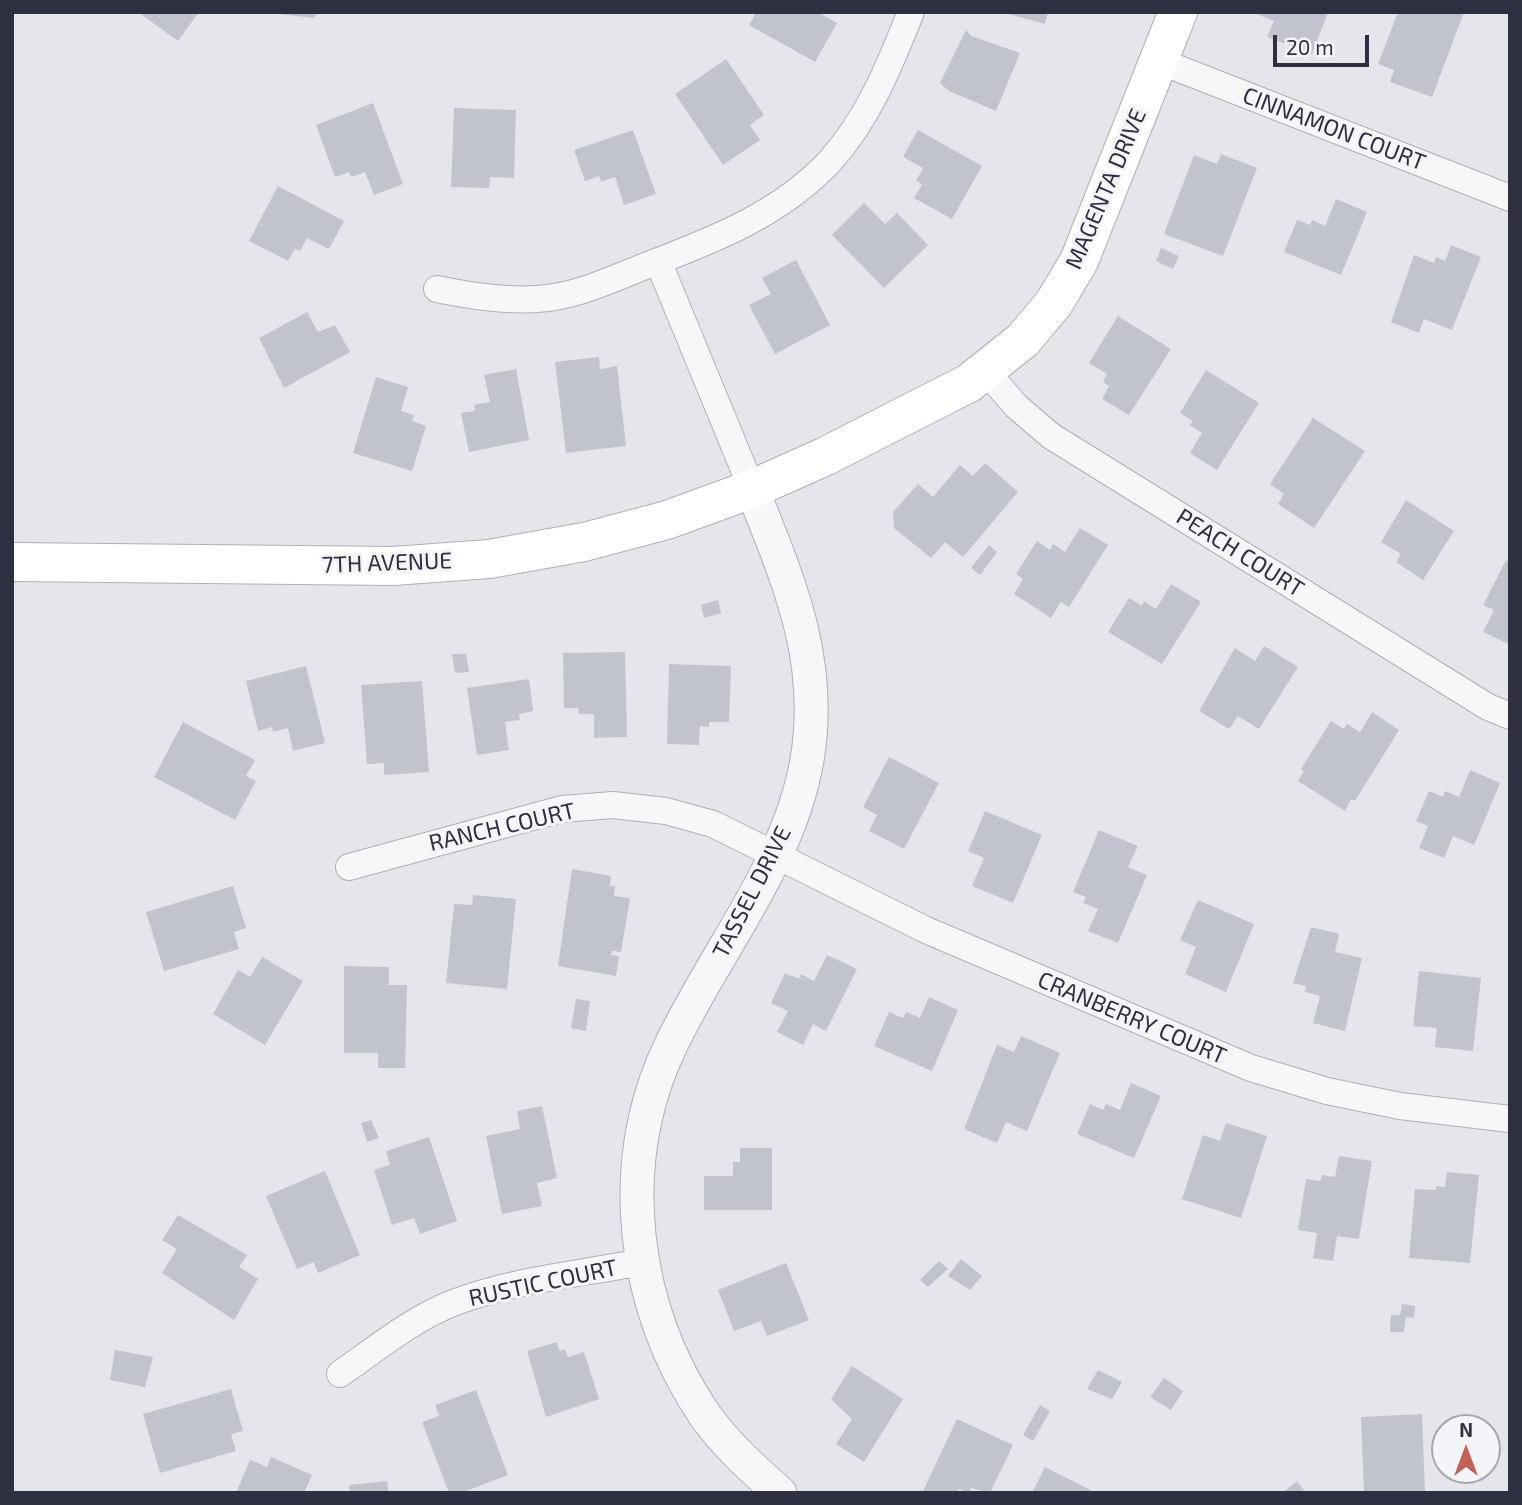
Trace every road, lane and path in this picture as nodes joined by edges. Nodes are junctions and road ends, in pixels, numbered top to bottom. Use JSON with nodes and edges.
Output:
{"nodes":[{"id":1,"x":911,"y":12,"type":"edge"},
{"id":2,"x":1178,"y":12,"type":"edge"},
{"id":3,"x":1159,"y":61,"type":"junction"},
{"id":4,"x":1510,"y":198,"type":"edge"},
{"id":5,"x":658,"y":261,"type":"junction"},
{"id":6,"x":436,"y":289,"type":"dead end"},
{"id":7,"x":986,"y":371,"type":"junction"},
{"id":8,"x":752,"y":489,"type":"junction"},
{"id":9,"x":12,"y":562,"type":"edge"},
{"id":10,"x":1510,"y":716,"type":"edge"},
{"id":11,"x":775,"y":854,"type":"junction"},
{"id":12,"x":349,"y":867,"type":"dead end"},
{"id":13,"x":1510,"y":1119,"type":"edge"},
{"id":14,"x":642,"y":1262,"type":"junction"},
{"id":15,"x":340,"y":1374,"type":"dead end"},
{"id":16,"x":780,"y":1493,"type":"edge"}],
"edges":[{"from":1,"to":5,"type":"street"},
{"from":2,"to":3,"type":"main road","name":"MAGENTA DRIVE"},
{"from":3,"to":4,"type":"street","name":"CINNAMON COURT"},
{"from":3,"to":7,"type":"main road","name":"MAGENTA DRIVE"},
{"from":5,"to":6,"type":"street"},
{"from":5,"to":8,"type":"street","name":"TASSEL DRIVE"},
{"from":7,"to":8,"type":"main road","name":"MAGENTA DRIVE"},
{"from":7,"to":10,"type":"street","name":"PEACH COURT"},
{"from":8,"to":9,"type":"main road","name":"7TH AVENUE"},
{"from":8,"to":11,"type":"street","name":"TASSEL DRIVE"},
{"from":11,"to":12,"type":"street","name":"RANCH COURT"},
{"from":11,"to":13,"type":"street","name":"CRANBERRY COURT"},
{"from":11,"to":14,"type":"street","name":"TASSEL DRIVE"},
{"from":14,"to":15,"type":"street","name":"RUSTIC COURT"},
{"from":14,"to":16,"type":"street","name":"TASSEL DRIVE"}]}
